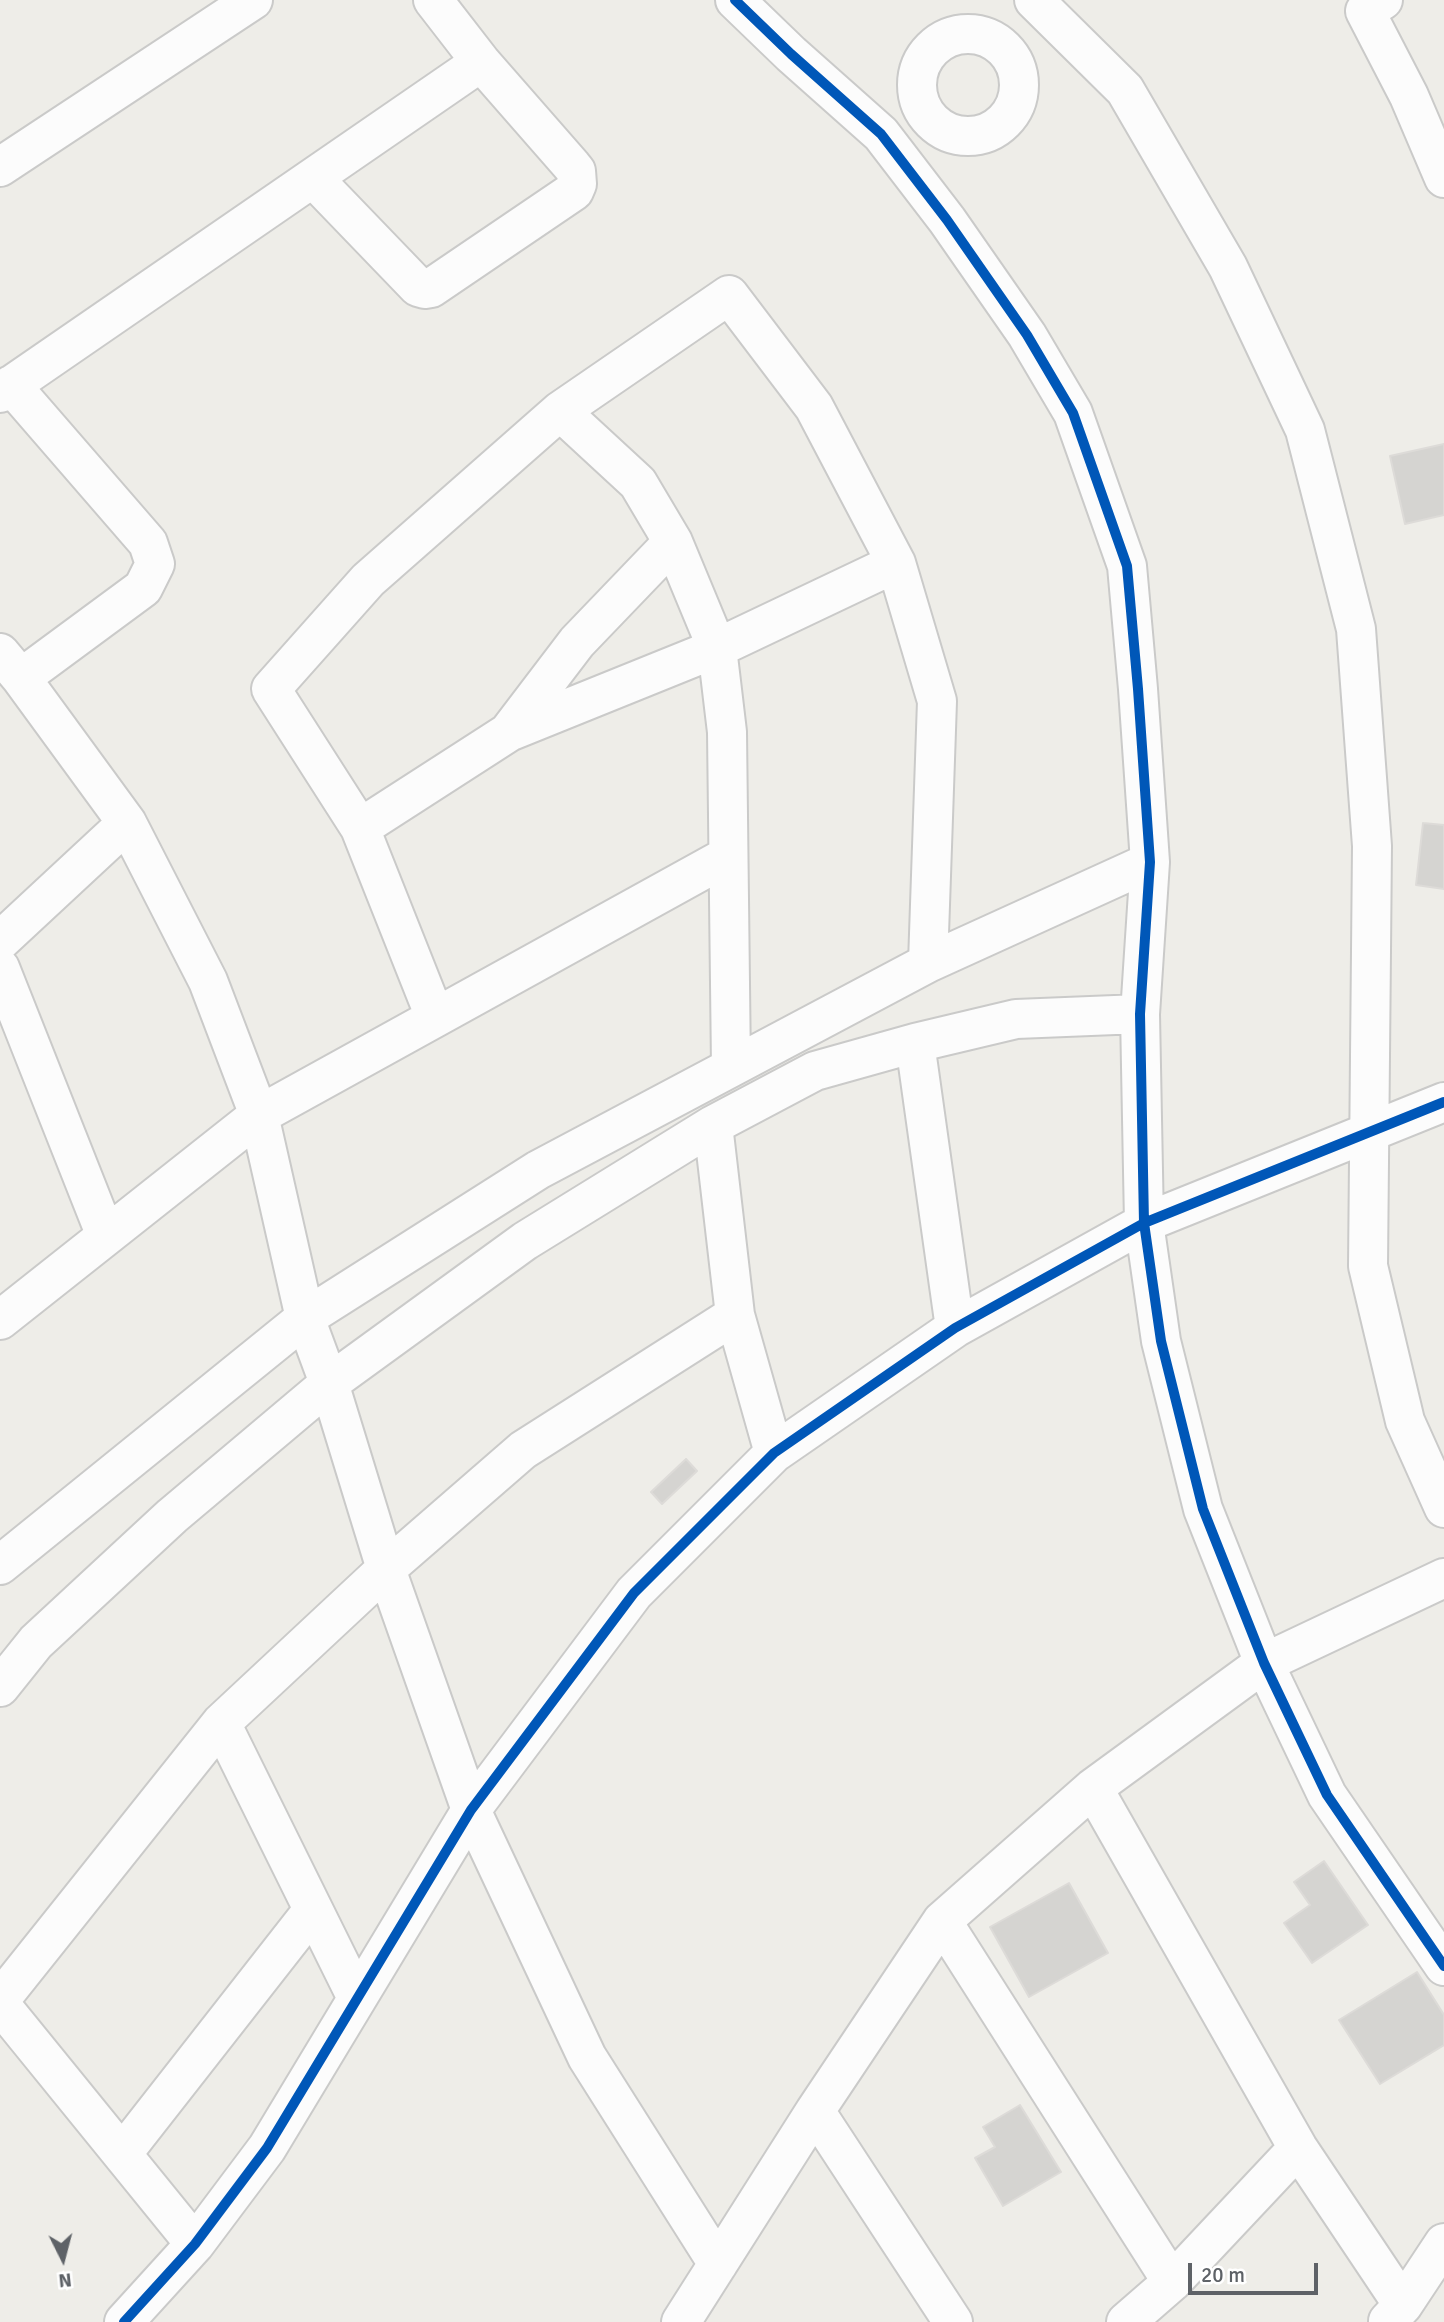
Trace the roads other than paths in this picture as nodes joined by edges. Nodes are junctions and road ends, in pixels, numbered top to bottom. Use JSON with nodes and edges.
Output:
{"nodes":[{"id":1,"x":253,"y":0,"type":"edge"},
{"id":2,"x":433,"y":0,"type":"edge"},
{"id":3,"x":735,"y":0,"type":"edge"},
{"id":4,"x":1383,"y":0,"type":"edge"},
{"id":5,"x":1042,"y":7,"type":"edge"},
{"id":6,"x":1008,"y":53,"type":"junction"},
{"id":7,"x":481,"y":62,"type":"junction"},
{"id":8,"x":1409,"y":96,"type":"junction"},
{"id":9,"x":923,"y":111,"type":"junction"},
{"id":10,"x":1444,"y":127,"type":"edge"},
{"id":11,"x":881,"y":134,"type":"junction"},
{"id":12,"x":0,"y":167,"type":"edge"},
{"id":13,"x":313,"y":178,"type":"junction"},
{"id":14,"x":1444,"y":178,"type":"edge"},
{"id":15,"x":6,"y":389,"type":"edge"},
{"id":16,"x":560,"y":411,"type":"junction"},
{"id":17,"x":673,"y":542,"type":"junction"},
{"id":18,"x":896,"y":563,"type":"junction"},
{"id":19,"x":717,"y":648,"type":"junction"},
{"id":20,"x":10,"y":665,"type":"edge"},
{"id":21,"x":509,"y":732,"type":"junction"},
{"id":22,"x":127,"y":823,"type":"junction"},
{"id":23,"x":360,"y":828,"type":"junction"},
{"id":24,"x":728,"y":856,"type":"junction"},
{"id":25,"x":1150,"y":862,"type":"junction"},
{"id":26,"x":0,"y":941,"type":"edge"},
{"id":27,"x":928,"y":962,"type":"junction"},
{"id":28,"x":0,"y":968,"type":"edge"},
{"id":29,"x":1140,"y":1014,"type":"junction"},
{"id":30,"x":435,"y":1017,"type":"junction"},
{"id":31,"x":915,"y":1043,"type":"junction"},
{"id":32,"x":731,"y":1067,"type":"junction"},
{"id":33,"x":1444,"y":1102,"type":"edge"},
{"id":34,"x":259,"y":1115,"type":"junction"},
{"id":35,"x":713,"y":1125,"type":"junction"},
{"id":36,"x":1368,"y":1132,"type":"junction"},
{"id":37,"x":1144,"y":1223,"type":"junction"},
{"id":38,"x":106,"y":1236,"type":"junction"},
{"id":39,"x":735,"y":1315,"type":"junction"},
{"id":40,"x":306,"y":1318,"type":"junction"},
{"id":41,"x":0,"y":1320,"type":"edge"},
{"id":42,"x":955,"y":1328,"type":"junction"},
{"id":43,"x":329,"y":1383,"type":"junction"},
{"id":44,"x":774,"y":1453,"type":"junction"},
{"id":45,"x":1444,"y":1508,"type":"edge"},
{"id":46,"x":0,"y":1565,"type":"edge"},
{"id":47,"x":386,"y":1569,"type":"junction"},
{"id":48,"x":1444,"y":1578,"type":"edge"},
{"id":49,"x":1265,"y":1663,"type":"junction"},
{"id":50,"x":0,"y":1686,"type":"edge"},
{"id":51,"x":221,"y":1723,"type":"junction"},
{"id":52,"x":1093,"y":1788,"type":"junction"},
{"id":53,"x":471,"y":1810,"type":"junction"},
{"id":54,"x":313,"y":1910,"type":"junction"},
{"id":55,"x":942,"y":1921,"type":"junction"},
{"id":56,"x":1444,"y":1966,"type":"edge"},
{"id":57,"x":357,"y":1998,"type":"junction"},
{"id":58,"x":0,"y":2002,"type":"edge"},
{"id":59,"x":814,"y":2111,"type":"junction"},
{"id":60,"x":1298,"y":2148,"type":"junction"},
{"id":61,"x":122,"y":2154,"type":"junction"},
{"id":62,"x":1444,"y":2243,"type":"edge"},
{"id":63,"x":195,"y":2244,"type":"junction"},
{"id":64,"x":1172,"y":2282,"type":"junction"},
{"id":65,"x":704,"y":2301,"type":"edge"},
{"id":66,"x":1395,"y":2313,"type":"edge"},
{"id":67,"x":124,"y":2322,"type":"edge"},
{"id":68,"x":953,"y":2322,"type":"edge"},
{"id":69,"x":1126,"y":2322,"type":"edge"}],
"edges":[{"from":1,"to":12,"type":"street"},
{"from":2,"to":7,"type":"street"},
{"from":3,"to":11,"type":"street"},
{"from":4,"to":8,"type":"street"},
{"from":5,"to":6,"type":"street"},
{"from":5,"to":36,"type":"street"},
{"from":6,"to":9,"type":"street"},
{"from":6,"to":9,"type":"street"},
{"from":7,"to":13,"type":"street"},
{"from":7,"to":13,"type":"street"},
{"from":8,"to":10,"type":"street"},
{"from":8,"to":14,"type":"street"},
{"from":9,"to":11,"type":"street"},
{"from":11,"to":25,"type":"street"},
{"from":13,"to":15,"type":"street"},
{"from":15,"to":20,"type":"street"},
{"from":16,"to":17,"type":"street"},
{"from":16,"to":18,"type":"street"},
{"from":16,"to":23,"type":"street"},
{"from":17,"to":19,"type":"street"},
{"from":17,"to":21,"type":"street"},
{"from":18,"to":19,"type":"street"},
{"from":18,"to":27,"type":"street"},
{"from":19,"to":21,"type":"street"},
{"from":19,"to":24,"type":"street"},
{"from":20,"to":22,"type":"street"},
{"from":21,"to":23,"type":"street"},
{"from":22,"to":26,"type":"street"},
{"from":22,"to":34,"type":"street"},
{"from":23,"to":30,"type":"street"},
{"from":24,"to":30,"type":"street"},
{"from":24,"to":32,"type":"street"},
{"from":25,"to":27,"type":"street"},
{"from":25,"to":29,"type":"street"},
{"from":27,"to":32,"type":"street"},
{"from":28,"to":38,"type":"street"},
{"from":29,"to":31,"type":"street"},
{"from":29,"to":37,"type":"street"},
{"from":30,"to":34,"type":"street"},
{"from":31,"to":35,"type":"street"},
{"from":31,"to":42,"type":"street"},
{"from":32,"to":40,"type":"street"},
{"from":33,"to":36,"type":"street"},
{"from":34,"to":38,"type":"street"},
{"from":34,"to":40,"type":"street"},
{"from":35,"to":39,"type":"street"},
{"from":35,"to":43,"type":"street"},
{"from":36,"to":37,"type":"street"},
{"from":36,"to":45,"type":"street"},
{"from":37,"to":42,"type":"street"},
{"from":37,"to":49,"type":"street"},
{"from":38,"to":41,"type":"street"},
{"from":39,"to":44,"type":"street"},
{"from":39,"to":47,"type":"street"},
{"from":40,"to":43,"type":"street"},
{"from":40,"to":46,"type":"street"},
{"from":42,"to":44,"type":"street"},
{"from":43,"to":47,"type":"street"},
{"from":43,"to":50,"type":"street"},
{"from":44,"to":53,"type":"street"},
{"from":47,"to":51,"type":"street"},
{"from":47,"to":53,"type":"street"},
{"from":48,"to":49,"type":"street"},
{"from":49,"to":52,"type":"street"},
{"from":49,"to":56,"type":"street"},
{"from":51,"to":54,"type":"street"},
{"from":51,"to":58,"type":"street"},
{"from":52,"to":55,"type":"street"},
{"from":52,"to":60,"type":"street"},
{"from":53,"to":57,"type":"street"},
{"from":53,"to":65,"type":"street"},
{"from":54,"to":57,"type":"street"},
{"from":54,"to":61,"type":"street"},
{"from":55,"to":59,"type":"street"},
{"from":55,"to":64,"type":"street"},
{"from":57,"to":63,"type":"street"},
{"from":58,"to":61,"type":"street"},
{"from":59,"to":65,"type":"street"},
{"from":59,"to":68,"type":"street"},
{"from":60,"to":64,"type":"street"},
{"from":60,"to":66,"type":"street"},
{"from":61,"to":63,"type":"street"},
{"from":62,"to":66,"type":"street"},
{"from":63,"to":67,"type":"street"},
{"from":64,"to":69,"type":"street"}]}
